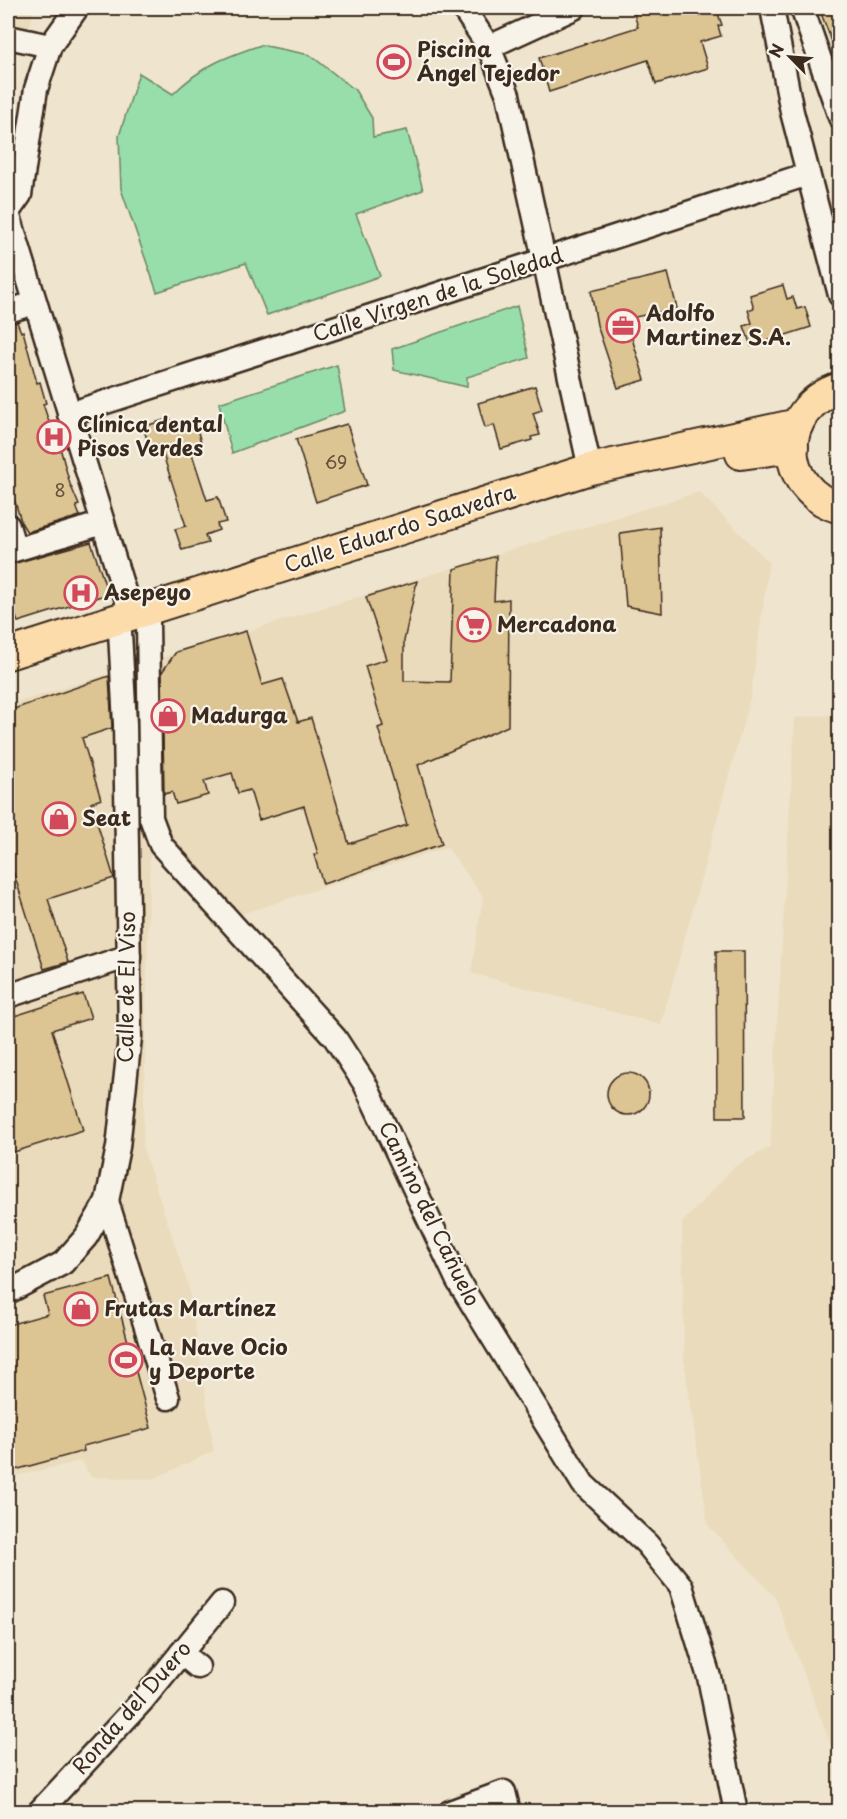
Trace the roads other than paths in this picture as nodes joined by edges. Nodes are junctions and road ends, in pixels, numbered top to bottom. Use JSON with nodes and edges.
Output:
{"nodes":[{"id":1,"x":77,"y":8,"type":"edge"},
{"id":2,"x":463,"y":8,"type":"edge"},
{"id":3,"x":574,"y":8,"type":"edge"},
{"id":4,"x":772,"y":8,"type":"edge"},
{"id":5,"x":802,"y":8,"type":"edge"},
{"id":6,"x":8,"y":37,"type":"edge"},
{"id":7,"x":50,"y":46,"type":"junction"},
{"id":8,"x":489,"y":47,"type":"junction"},
{"id":9,"x":840,"y":117,"type":"edge"},
{"id":10,"x":808,"y":174,"type":"junction"},
{"id":11,"x":8,"y":213,"type":"edge"},
{"id":12,"x":542,"y":261,"type":"junction"},
{"id":13,"x":840,"y":295,"type":"edge"},
{"id":14,"x":35,"y":303,"type":"junction"},
{"id":15,"x":8,"y":311,"type":"edge"},
{"id":16,"x":840,"y":388,"type":"edge"},
{"id":17,"x":69,"y":414,"type":"junction"},
{"id":18,"x":796,"y":435,"type":"junction"},
{"id":19,"x":687,"y":455,"type":"junction"},
{"id":20,"x":590,"y":469,"type":"junction"},
{"id":21,"x":840,"y":508,"type":"edge"},
{"id":22,"x":103,"y":523,"type":"junction"},
{"id":23,"x":8,"y":526,"type":"edge"},
{"id":24,"x":11,"y":551,"type":"edge"},
{"id":25,"x":133,"y":623,"type":"junction"},
{"id":26,"x":8,"y":654,"type":"edge"},
{"id":27,"x":8,"y":668,"type":"edge"},
{"id":28,"x":129,"y":956,"type":"junction"},
{"id":29,"x":8,"y":996,"type":"edge"},
{"id":30,"x":107,"y":1202,"type":"junction"},
{"id":31,"x":8,"y":1292,"type":"edge"},
{"id":32,"x":168,"y":1398,"type":"dead end"},
{"id":33,"x":222,"y":1603,"type":"dead end"},
{"id":34,"x":506,"y":1802,"type":"edge"},
{"id":35,"x":39,"y":1812,"type":"edge"},
{"id":36,"x":450,"y":1812,"type":"edge"},
{"id":37,"x":736,"y":1812,"type":"edge"}],
"edges":[{"from":1,"to":7,"type":"street"},
{"from":2,"to":8,"type":"street"},
{"from":3,"to":8,"type":"street"},
{"from":4,"to":10,"type":"street"},
{"from":5,"to":9,"type":"street"},
{"from":6,"to":7,"type":"street"},
{"from":7,"to":11,"type":"street"},
{"from":8,"to":12,"type":"street"},
{"from":10,"to":12,"type":"street","name":"Calle Virgen de la Soledad"},
{"from":10,"to":13,"type":"street"},
{"from":11,"to":14,"type":"street"},
{"from":12,"to":17,"type":"street","name":"Calle Virgen de la Soledad"},
{"from":12,"to":20,"type":"street"},
{"from":14,"to":15,"type":"street"},
{"from":14,"to":17,"type":"street"},
{"from":16,"to":18,"type":"main road"},
{"from":17,"to":22,"type":"street"},
{"from":18,"to":19,"type":"main road","name":"Calle Eduardo Saavedra"},
{"from":18,"to":21,"type":"main road"},
{"from":19,"to":20,"type":"main road","name":"Calle Eduardo Saavedra"},
{"from":19,"to":25,"type":"main road","name":"Calle Eduardo Saavedra"},
{"from":20,"to":25,"type":"main road","name":"Calle Eduardo Saavedra"},
{"from":22,"to":24,"type":"street"},
{"from":22,"to":25,"type":"street"},
{"from":23,"to":24,"type":"street"},
{"from":25,"to":26,"type":"main road","name":"Calle Eduardo Saavedra"},
{"from":25,"to":27,"type":"main road","name":"Calle Eduardo Saavedra"},
{"from":25,"to":28,"type":"street","name":"Calle de El Viso"},
{"from":25,"to":37,"type":"street","name":"Camino del Cañuelo"},
{"from":28,"to":29,"type":"street"},
{"from":28,"to":30,"type":"street","name":"Calle de El Viso"},
{"from":30,"to":31,"type":"street","name":"Calle de El Viso"},
{"from":30,"to":32,"type":"street"},
{"from":33,"to":35,"type":"street","name":"Ronda del Duero"},
{"from":34,"to":36,"type":"street"}]}
